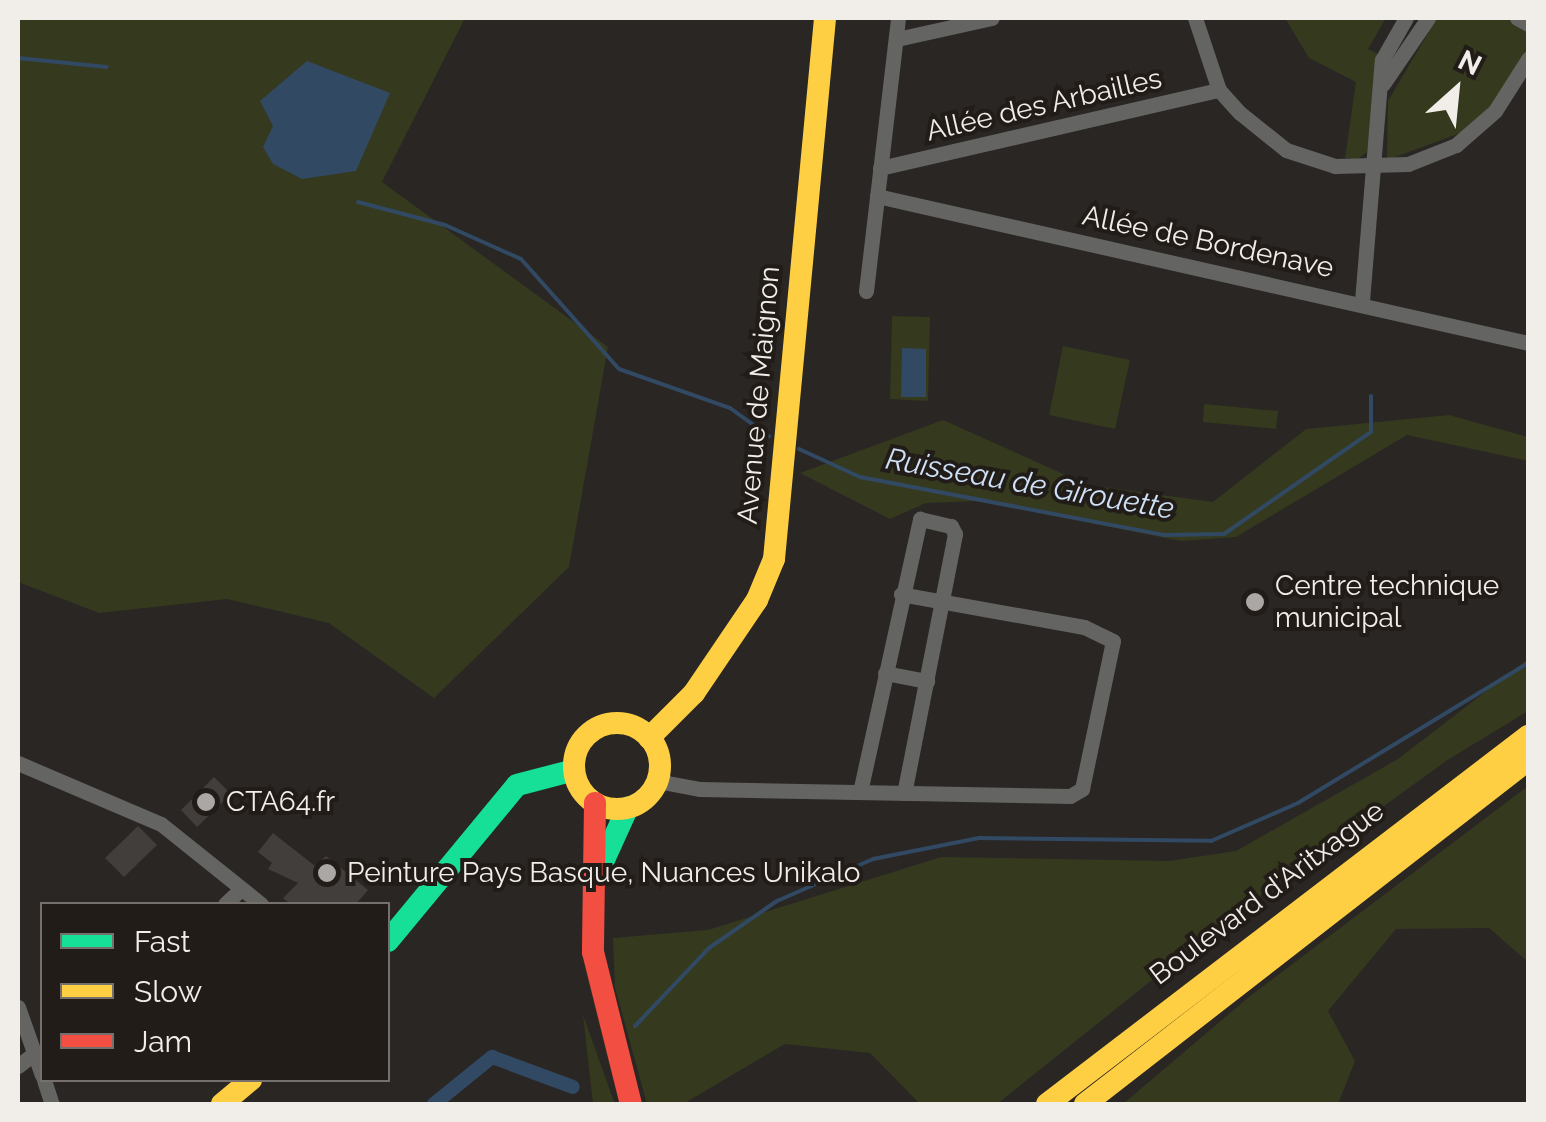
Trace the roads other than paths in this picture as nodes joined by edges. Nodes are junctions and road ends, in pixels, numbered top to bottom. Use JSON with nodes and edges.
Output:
{"nodes":[{"id":1,"x":826,"y":18,"type":"edge"},
{"id":2,"x":898,"y":18,"type":"edge"},
{"id":3,"x":992,"y":18,"type":"edge"},
{"id":4,"x":1195,"y":18,"type":"edge"},
{"id":5,"x":1406,"y":18,"type":"edge"},
{"id":6,"x":1428,"y":18,"type":"edge"},
{"id":7,"x":1517,"y":18,"type":"edge"},
{"id":8,"x":1528,"y":24,"type":"edge"},
{"id":9,"x":896,"y":39,"type":"junction"},
{"id":10,"x":1528,"y":59,"type":"edge"},
{"id":11,"x":1383,"y":84,"type":"junction"},
{"id":12,"x":1219,"y":90,"type":"junction"},
{"id":13,"x":880,"y":168,"type":"junction"},
{"id":14,"x":1374,"y":168,"type":"junction"},
{"id":15,"x":876,"y":196,"type":"junction"},
{"id":16,"x":866,"y":292,"type":"dead end"},
{"id":17,"x":1362,"y":301,"type":"junction"},
{"id":18,"x":1528,"y":342,"type":"edge"},
{"id":19,"x":901,"y":594,"type":"junction"},
{"id":20,"x":942,"y":601,"type":"junction"},
{"id":21,"x":885,"y":674,"type":"junction"},
{"id":22,"x":926,"y":681,"type":"junction"},
{"id":23,"x":1528,"y":736,"type":"edge"},
{"id":24,"x":649,"y":738,"type":"junction"},
{"id":25,"x":1528,"y":760,"type":"edge"},
{"id":26,"x":18,"y":763,"type":"edge"},
{"id":27,"x":574,"y":770,"type":"junction"},
{"id":28,"x":657,"y":781,"type":"junction"},
{"id":29,"x":860,"y":792,"type":"junction"},
{"id":30,"x":904,"y":793,"type":"junction"},
{"id":31,"x":595,"y":803,"type":"junction"},
{"id":32,"x":628,"y":807,"type":"junction"},
{"id":33,"x":242,"y":889,"type":"junction"},
{"id":34,"x":592,"y":891,"type":"junction"},
{"id":35,"x":227,"y":902,"type":"edge"},
{"id":36,"x":259,"y":902,"type":"edge"},
{"id":37,"x":390,"y":940,"type":"edge"},
{"id":38,"x":18,"y":1007,"type":"edge"},
{"id":39,"x":39,"y":1051,"type":"edge"},
{"id":40,"x":18,"y":1066,"type":"edge"},
{"id":41,"x":249,"y":1082,"type":"edge"},
{"id":42,"x":222,"y":1104,"type":"edge"},
{"id":43,"x":631,"y":1104,"type":"edge"},
{"id":44,"x":1046,"y":1104,"type":"edge"},
{"id":45,"x":1085,"y":1104,"type":"edge"}],
"edges":[{"from":1,"to":24,"type":"street","name":"Avenue de Maignon"},
{"from":2,"to":9,"type":"street"},
{"from":3,"to":9,"type":"street"},
{"from":4,"to":12,"type":"street"},
{"from":5,"to":11,"type":"street"},
{"from":6,"to":11,"type":"street"},
{"from":7,"to":8,"type":"street"},
{"from":9,"to":13,"type":"street"},
{"from":10,"to":14,"type":"street"},
{"from":11,"to":14,"type":"street"},
{"from":12,"to":13,"type":"street","name":"Allée des Arbailles"},
{"from":12,"to":14,"type":"street"},
{"from":13,"to":15,"type":"street"},
{"from":14,"to":17,"type":"street"},
{"from":15,"to":16,"type":"street"},
{"from":15,"to":17,"type":"street","name":"Allée de Bordenave"},
{"from":17,"to":18,"type":"street","name":"Allée de Bordenave"},
{"from":19,"to":20,"type":"street"},
{"from":19,"to":20,"type":"street"},
{"from":19,"to":21,"type":"street"},
{"from":20,"to":22,"type":"street"},
{"from":20,"to":30,"type":"street"},
{"from":21,"to":22,"type":"street"},
{"from":21,"to":29,"type":"street"},
{"from":22,"to":30,"type":"street"},
{"from":23,"to":44,"type":"street","name":"Boulevard d'Aritxague"},
{"from":24,"to":27,"type":"street"},
{"from":24,"to":28,"type":"street"},
{"from":25,"to":45,"type":"street","name":"Boulevard d'Aritxague"},
{"from":26,"to":33,"type":"street"},
{"from":27,"to":31,"type":"street"},
{"from":27,"to":37,"type":"street"},
{"from":28,"to":29,"type":"street"},
{"from":28,"to":32,"type":"street"},
{"from":29,"to":30,"type":"street"},
{"from":31,"to":32,"type":"street"},
{"from":31,"to":34,"type":"street"},
{"from":32,"to":34,"type":"street"},
{"from":33,"to":35,"type":"street"},
{"from":33,"to":36,"type":"street"},
{"from":34,"to":43,"type":"street"},
{"from":38,"to":39,"type":"street"},
{"from":39,"to":40,"type":"street"},
{"from":41,"to":42,"type":"street"}]}
